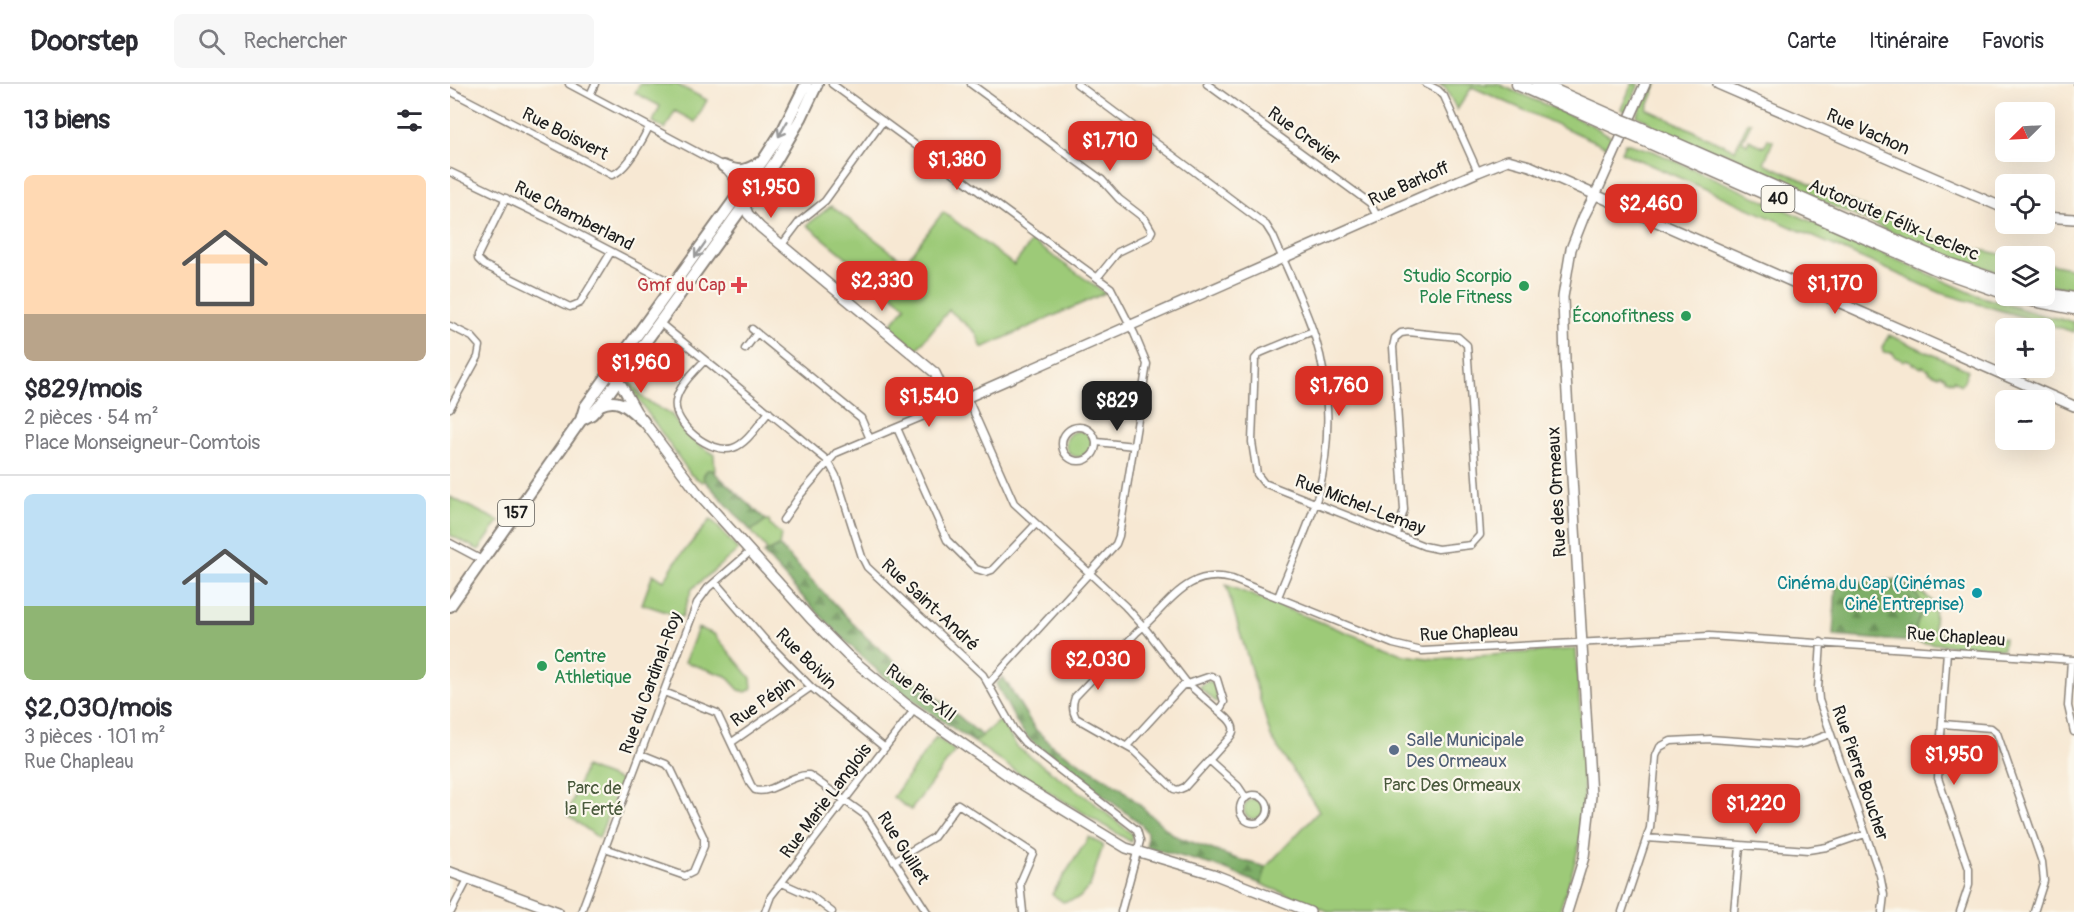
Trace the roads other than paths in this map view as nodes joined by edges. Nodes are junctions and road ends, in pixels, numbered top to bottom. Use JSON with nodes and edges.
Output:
{"nodes":[{"id":1,"x":569,"y":84,"type":"edge"},
{"id":2,"x":595,"y":84,"type":"edge"},
{"id":3,"x":806,"y":84,"type":"edge"},
{"id":4,"x":817,"y":84,"type":"edge"},
{"id":5,"x":831,"y":84,"type":"edge"},
{"id":6,"x":971,"y":84,"type":"edge"},
{"id":7,"x":1077,"y":84,"type":"edge"},
{"id":8,"x":1207,"y":84,"type":"edge"},
{"id":9,"x":1426,"y":84,"type":"edge"},
{"id":10,"x":1518,"y":84,"type":"edge"},
{"id":11,"x":1539,"y":84,"type":"edge"},
{"id":12,"x":1645,"y":84,"type":"edge"},
{"id":13,"x":1718,"y":84,"type":"edge"},
{"id":14,"x":450,"y":91,"type":"edge"},
{"id":15,"x":590,"y":95,"type":"junction"},
{"id":16,"x":883,"y":122,"type":"junction"},
{"id":17,"x":1619,"y":124,"type":"junction"},
{"id":18,"x":649,"y":127,"type":"junction"},
{"id":19,"x":1633,"y":130,"type":"junction"},
{"id":20,"x":764,"y":159,"type":"junction"},
{"id":21,"x":723,"y":166,"type":"junction"},
{"id":22,"x":450,"y":172,"type":"edge"},
{"id":23,"x":1478,"y":172,"type":"junction"},
{"id":24,"x":740,"y":193,"type":"junction"},
{"id":25,"x":1595,"y":195,"type":"junction"},
{"id":26,"x":506,"y":198,"type":"junction"},
{"id":27,"x":1995,"y":204,"type":"edge"},
{"id":28,"x":744,"y":205,"type":"junction"},
{"id":29,"x":1377,"y":216,"type":"junction"},
{"id":30,"x":2055,"y":218,"type":"edge"},
{"id":31,"x":2074,"y":219,"type":"edge"},
{"id":32,"x":781,"y":246,"type":"junction"},
{"id":33,"x":611,"y":252,"type":"junction"},
{"id":34,"x":1283,"y":259,"type":"junction"},
{"id":35,"x":1097,"y":278,"type":"junction"},
{"id":36,"x":1995,"y":280,"type":"edge"},
{"id":37,"x":678,"y":289,"type":"junction"},
{"id":38,"x":1995,"y":289,"type":"edge"},
{"id":39,"x":2055,"y":296,"type":"edge"},
{"id":40,"x":2074,"y":299,"type":"edge"},
{"id":41,"x":2055,"y":305,"type":"edge"},
{"id":42,"x":2074,"y":309,"type":"edge"},
{"id":43,"x":660,"y":322,"type":"junction"},
{"id":44,"x":1130,"y":325,"type":"junction"},
{"id":45,"x":450,"y":326,"type":"edge"},
{"id":46,"x":1313,"y":331,"type":"junction"},
{"id":47,"x":745,"y":349,"type":"dead end"},
{"id":48,"x":705,"y":360,"type":"junction"},
{"id":49,"x":614,"y":377,"type":"junction"},
{"id":50,"x":967,"y":397,"type":"junction"},
{"id":51,"x":600,"y":405,"type":"junction"},
{"id":52,"x":950,"y":405,"type":"junction"},
{"id":53,"x":2074,"y":406,"type":"edge"},
{"id":54,"x":450,"y":408,"type":"edge"},
{"id":55,"x":769,"y":412,"type":"junction"},
{"id":56,"x":581,"y":420,"type":"junction"},
{"id":57,"x":643,"y":421,"type":"junction"},
{"id":58,"x":897,"y":428,"type":"junction"},
{"id":59,"x":870,"y":439,"type":"junction"},
{"id":60,"x":1097,"y":442,"type":"junction"},
{"id":61,"x":1134,"y":446,"type":"junction"},
{"id":62,"x":828,"y":461,"type":"junction"},
{"id":63,"x":1315,"y":503,"type":"junction"},
{"id":64,"x":783,"y":520,"type":"dead end"},
{"id":65,"x":1036,"y":524,"type":"junction"},
{"id":66,"x":1397,"y":534,"type":"junction"},
{"id":67,"x":450,"y":543,"type":"edge"},
{"id":68,"x":751,"y":551,"type":"junction"},
{"id":69,"x":482,"y":560,"type":"junction"},
{"id":70,"x":1090,"y":574,"type":"junction"},
{"id":71,"x":715,"y":582,"type":"junction"},
{"id":72,"x":1278,"y":597,"type":"junction"},
{"id":73,"x":450,"y":606,"type":"edge"},
{"id":74,"x":1144,"y":626,"type":"junction"},
{"id":75,"x":1582,"y":642,"type":"junction"},
{"id":76,"x":1821,"y":642,"type":"junction"},
{"id":77,"x":1947,"y":651,"type":"junction"},
{"id":78,"x":2072,"y":660,"type":"edge"},
{"id":79,"x":989,"y":683,"type":"junction"},
{"id":80,"x":1187,"y":683,"type":"junction"},
{"id":81,"x":811,"y":687,"type":"junction"},
{"id":82,"x":664,"y":692,"type":"junction"},
{"id":83,"x":914,"y":710,"type":"junction"},
{"id":84,"x":1220,"y":711,"type":"junction"},
{"id":85,"x":1943,"y":724,"type":"junction"},
{"id":86,"x":2074,"y":732,"type":"edge"},
{"id":87,"x":1830,"y":734,"type":"junction"},
{"id":88,"x":732,"y":742,"type":"junction"},
{"id":89,"x":1127,"y":746,"type":"junction"},
{"id":90,"x":885,"y":748,"type":"junction"},
{"id":91,"x":641,"y":754,"type":"junction"},
{"id":92,"x":1209,"y":760,"type":"junction"},
{"id":93,"x":1246,"y":798,"type":"junction"},
{"id":94,"x":845,"y":800,"type":"junction"},
{"id":95,"x":1865,"y":834,"type":"junction"},
{"id":96,"x":1647,"y":838,"type":"junction"},
{"id":97,"x":1740,"y":846,"type":"junction"},
{"id":98,"x":605,"y":848,"type":"junction"},
{"id":99,"x":1137,"y":852,"type":"junction"},
{"id":100,"x":894,"y":861,"type":"junction"},
{"id":101,"x":450,"y":872,"type":"edge"},
{"id":102,"x":468,"y":879,"type":"junction"},
{"id":103,"x":782,"y":883,"type":"junction"},
{"id":104,"x":452,"y":912,"type":"edge"},
{"id":105,"x":558,"y":912,"type":"edge"},
{"id":106,"x":581,"y":912,"type":"edge"},
{"id":107,"x":765,"y":912,"type":"edge"},
{"id":108,"x":832,"y":912,"type":"edge"},
{"id":109,"x":927,"y":912,"type":"edge"},
{"id":110,"x":1023,"y":912,"type":"edge"},
{"id":111,"x":1121,"y":912,"type":"edge"},
{"id":112,"x":1310,"y":912,"type":"edge"},
{"id":113,"x":1567,"y":912,"type":"edge"},
{"id":114,"x":1622,"y":912,"type":"edge"},
{"id":115,"x":1734,"y":912,"type":"edge"},
{"id":116,"x":1882,"y":912,"type":"edge"},
{"id":117,"x":1960,"y":912,"type":"edge"},
{"id":118,"x":2034,"y":912,"type":"edge"}],
"edges":[{"from":1,"to":15,"type":"street"},
{"from":2,"to":15,"type":"street"},
{"from":3,"to":20,"type":"main road","number":"157","one_way":true},
{"from":4,"to":28,"type":"main road","number":"157"},
{"from":5,"to":16,"type":"street"},
{"from":6,"to":35,"type":"street"},
{"from":7,"to":34,"type":"street"},
{"from":8,"to":29,"type":"street","name":"Rue Crevier"},
{"from":9,"to":23,"type":"street"},
{"from":10,"to":17,"type":"highway","name":"Autoroute Félix-Leclerc","number":"40"},
{"from":11,"to":17,"type":"highway","name":"Autoroute Félix-Leclerc","number":"40"},
{"from":12,"to":25,"type":"street","name":"Rue des Ormeaux"},
{"from":13,"to":27,"type":"street","name":"Rue Vachon"},
{"from":14,"to":18,"type":"street","name":"Rue Boisvert"},
{"from":15,"to":18,"type":"street"},
{"from":16,"to":32,"type":"street"},
{"from":16,"to":35,"type":"street"},
{"from":17,"to":19,"type":"highway","name":"Autoroute Félix-Leclerc","number":"40","bridge":true},
{"from":18,"to":21,"type":"street"},
{"from":19,"to":36,"type":"highway","name":"Autoroute Félix-Leclerc","number":"40"},
{"from":19,"to":38,"type":"highway","name":"Autoroute Félix-Leclerc","number":"40"},
{"from":20,"to":21,"type":"main road"},
{"from":20,"to":24,"type":"main road","number":"157"},
{"from":21,"to":24,"type":"street"},
{"from":22,"to":26,"type":"street","name":"Rue Chamberland"},
{"from":23,"to":25,"type":"street","name":"Rue Barkoff"},
{"from":23,"to":29,"type":"street","name":"Rue Barkoff"},
{"from":24,"to":28,"type":"street"},
{"from":24,"to":37,"type":"main road","number":"157","one_way":true},
{"from":25,"to":53,"type":"street","name":"Rue Barkoff"},
{"from":25,"to":75,"type":"street","name":"Rue des Ormeaux"},
{"from":26,"to":33,"type":"street","name":"Rue Chamberland"},
{"from":26,"to":33,"type":"street"},
{"from":28,"to":32,"type":"street"},
{"from":28,"to":37,"type":"main road","number":"157"},
{"from":29,"to":34,"type":"street","name":"Rue Barkoff"},
{"from":30,"to":31,"type":"street"},
{"from":32,"to":52,"type":"street"},
{"from":33,"to":37,"type":"street","name":"Rue Chamberland"},
{"from":34,"to":44,"type":"street","name":"Rue Barkoff"},
{"from":34,"to":46,"type":"street"},
{"from":35,"to":44,"type":"street"},
{"from":37,"to":43,"type":"main road","number":"157"},
{"from":37,"to":49,"type":"main road","number":"157"},
{"from":39,"to":40,"type":"highway"},
{"from":41,"to":42,"type":"highway"},
{"from":43,"to":48,"type":"street","name":"Rue Saint-André"},
{"from":43,"to":49,"type":"main road","number":"157"},
{"from":44,"to":50,"type":"street","name":"Rue Barkoff"},
{"from":44,"to":61,"type":"street"},
{"from":45,"to":54,"type":"street"},
{"from":46,"to":63,"type":"street"},
{"from":46,"to":63,"type":"street","name":"Rue Michel-Lemay"},
{"from":47,"to":59,"type":"street"},
{"from":48,"to":55,"type":"street","name":"Rue Saint-André"},
{"from":48,"to":55,"type":"street"},
{"from":49,"to":51,"type":"main road","number":"157"},
{"from":49,"to":56,"type":"main road","number":"157"},
{"from":49,"to":57,"type":"street","name":"Rue Pie-XII"},
{"from":50,"to":52,"type":"street","name":"Rue Barkoff"},
{"from":50,"to":65,"type":"street"},
{"from":51,"to":56,"type":"main road","number":"157"},
{"from":51,"to":57,"type":"main road"},
{"from":52,"to":58,"type":"street","name":"Rue Barkoff"},
{"from":55,"to":62,"type":"street","name":"Rue Saint-André"},
{"from":56,"to":69,"type":"main road","number":"157"},
{"from":57,"to":68,"type":"street","name":"Rue Pie-XII"},
{"from":58,"to":59,"type":"street","name":"Rue Barkoff"},
{"from":58,"to":65,"type":"street"},
{"from":59,"to":62,"type":"street","name":"Rue Barkoff"},
{"from":60,"to":60,"type":"street"},
{"from":60,"to":61,"type":"street"},
{"from":61,"to":70,"type":"street"},
{"from":62,"to":64,"type":"street","name":"Rue Barkoff"},
{"from":62,"to":79,"type":"street","name":"Rue Saint-André"},
{"from":63,"to":66,"type":"street","name":"Rue Michel-Lemay"},
{"from":63,"to":72,"type":"street"},
{"from":65,"to":70,"type":"street"},
{"from":66,"to":66,"type":"street","name":"Rue Michel-Lemay"},
{"from":67,"to":69,"type":"street"},
{"from":68,"to":71,"type":"street","name":"Rue du Cardinal-Roy"},
{"from":68,"to":83,"type":"street","name":"Rue Pie-XII"},
{"from":69,"to":73,"type":"main road","number":"157"},
{"from":70,"to":74,"type":"street"},
{"from":70,"to":79,"type":"street"},
{"from":71,"to":81,"type":"street","name":"Rue Boivin"},
{"from":71,"to":82,"type":"street","name":"Rue du Cardinal-Roy"},
{"from":72,"to":74,"type":"street","name":"Rue Chapleau"},
{"from":72,"to":75,"type":"street","name":"Rue Chapleau"},
{"from":74,"to":80,"type":"street"},
{"from":74,"to":89,"type":"street","name":"Rue Chapleau"},
{"from":75,"to":76,"type":"street","name":"Rue Chapleau"},
{"from":75,"to":113,"type":"street","name":"Rue des Ormeaux"},
{"from":76,"to":77,"type":"street","name":"Rue Chapleau"},
{"from":76,"to":87,"type":"street","name":"Rue Pierre Boucher"},
{"from":77,"to":78,"type":"street","name":"Rue Chapleau"},
{"from":77,"to":85,"type":"street"},
{"from":78,"to":86,"type":"street"},
{"from":79,"to":99,"type":"street","name":"Rue Saint-André"},
{"from":80,"to":84,"type":"street","name":"Rue Chapleau"},
{"from":80,"to":84,"type":"street","name":"Rue Chapleau"},
{"from":80,"to":89,"type":"street"},
{"from":81,"to":88,"type":"street","name":"Rue Pépin"},
{"from":81,"to":90,"type":"street","name":"Rue Boivin"},
{"from":82,"to":88,"type":"street","name":"Rue Guillet"},
{"from":82,"to":91,"type":"street","name":"Rue du Cardinal-Roy"},
{"from":83,"to":90,"type":"street","name":"Rue Marie Langlois"},
{"from":83,"to":99,"type":"street","name":"Rue Pie-XII"},
{"from":84,"to":92,"type":"street","name":"Rue Chapleau"},
{"from":85,"to":117,"type":"street"},
{"from":85,"to":118,"type":"street"},
{"from":87,"to":95,"type":"street","name":"Rue Pierre Boucher"},
{"from":87,"to":96,"type":"street"},
{"from":88,"to":94,"type":"street","name":"Rue Guillet"},
{"from":89,"to":92,"type":"street","name":"Rue Chapleau"},
{"from":90,"to":94,"type":"street","name":"Rue Marie Langlois"},
{"from":91,"to":98,"type":"street","name":"Rue du Cardinal-Roy"},
{"from":91,"to":98,"type":"street"},
{"from":92,"to":93,"type":"street"},
{"from":93,"to":93,"type":"street"},
{"from":94,"to":100,"type":"street","name":"Rue Guillet"},
{"from":94,"to":103,"type":"street","name":"Rue Marie Langlois"},
{"from":95,"to":97,"type":"street"},
{"from":95,"to":116,"type":"street","name":"Rue Pierre Boucher"},
{"from":96,"to":97,"type":"street"},
{"from":96,"to":114,"type":"street"},
{"from":97,"to":115,"type":"street"},
{"from":98,"to":106,"type":"street","name":"Rue du Cardinal-Roy"},
{"from":99,"to":111,"type":"street"},
{"from":99,"to":112,"type":"street","name":"Rue Pie-XII"},
{"from":100,"to":109,"type":"street","name":"Rue Guillet"},
{"from":100,"to":110,"type":"street"},
{"from":101,"to":102,"type":"street"},
{"from":102,"to":104,"type":"street"},
{"from":102,"to":105,"type":"street"},
{"from":103,"to":107,"type":"street","name":"Rue Marie Langlois"},
{"from":103,"to":108,"type":"street"}]}
